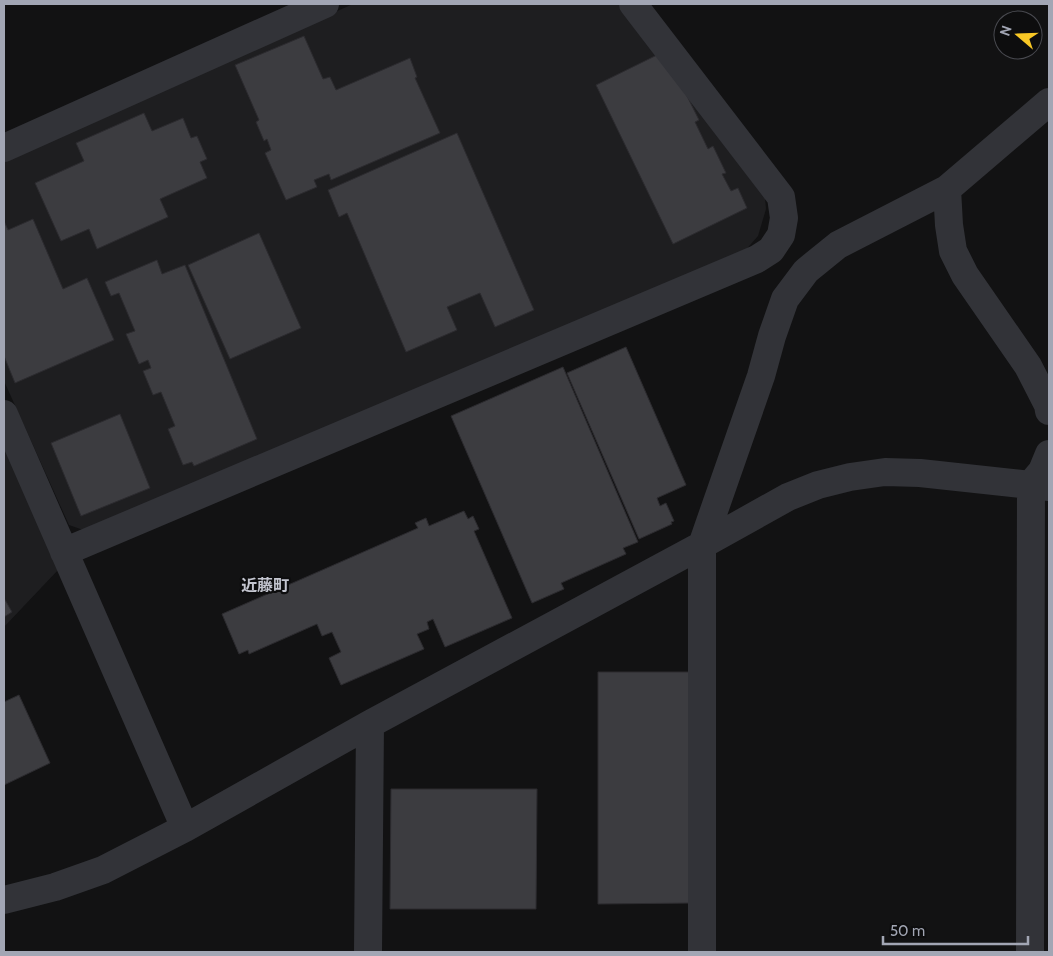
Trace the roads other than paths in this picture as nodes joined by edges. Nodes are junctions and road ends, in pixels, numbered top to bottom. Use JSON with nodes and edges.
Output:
{"nodes":[{"id":1,"x":325,"y":4,"type":"edge"},
{"id":2,"x":632,"y":4,"type":"edge"},
{"id":3,"x":1049,"y":102,"type":"edge"},
{"id":4,"x":4,"y":148,"type":"edge"},
{"id":5,"x":947,"y":189,"type":"junction"},
{"id":6,"x":1049,"y":411,"type":"edge"},
{"id":7,"x":4,"y":414,"type":"edge"},
{"id":8,"x":1049,"y":454,"type":"edge"},
{"id":9,"x":1040,"y":486,"type":"edge"},
{"id":10,"x":702,"y":545,"type":"junction"},
{"id":11,"x":64,"y":552,"type":"junction"},
{"id":12,"x":1040,"y":704,"type":"edge"},
{"id":13,"x":370,"y":724,"type":"junction"},
{"id":14,"x":185,"y":828,"type":"junction"},
{"id":15,"x":1040,"y":868,"type":"edge"},
{"id":16,"x":4,"y":900,"type":"edge"},
{"id":17,"x":368,"y":952,"type":"edge"},
{"id":18,"x":702,"y":952,"type":"edge"},
{"id":19,"x":1030,"y":952,"type":"edge"}],
"edges":[{"from":1,"to":4,"type":"street"},
{"from":2,"to":11,"type":"street"},
{"from":3,"to":5,"type":"street"},
{"from":5,"to":6,"type":"street"},
{"from":5,"to":10,"type":"street"},
{"from":7,"to":11,"type":"street"},
{"from":8,"to":9,"type":"street"},
{"from":9,"to":10,"type":"street"},
{"from":9,"to":12,"type":"street"},
{"from":10,"to":13,"type":"street"},
{"from":10,"to":18,"type":"street"},
{"from":11,"to":14,"type":"street"},
{"from":12,"to":15,"type":"street"},
{"from":13,"to":14,"type":"street"},
{"from":13,"to":17,"type":"street"},
{"from":14,"to":16,"type":"street"},
{"from":15,"to":19,"type":"street"}]}
